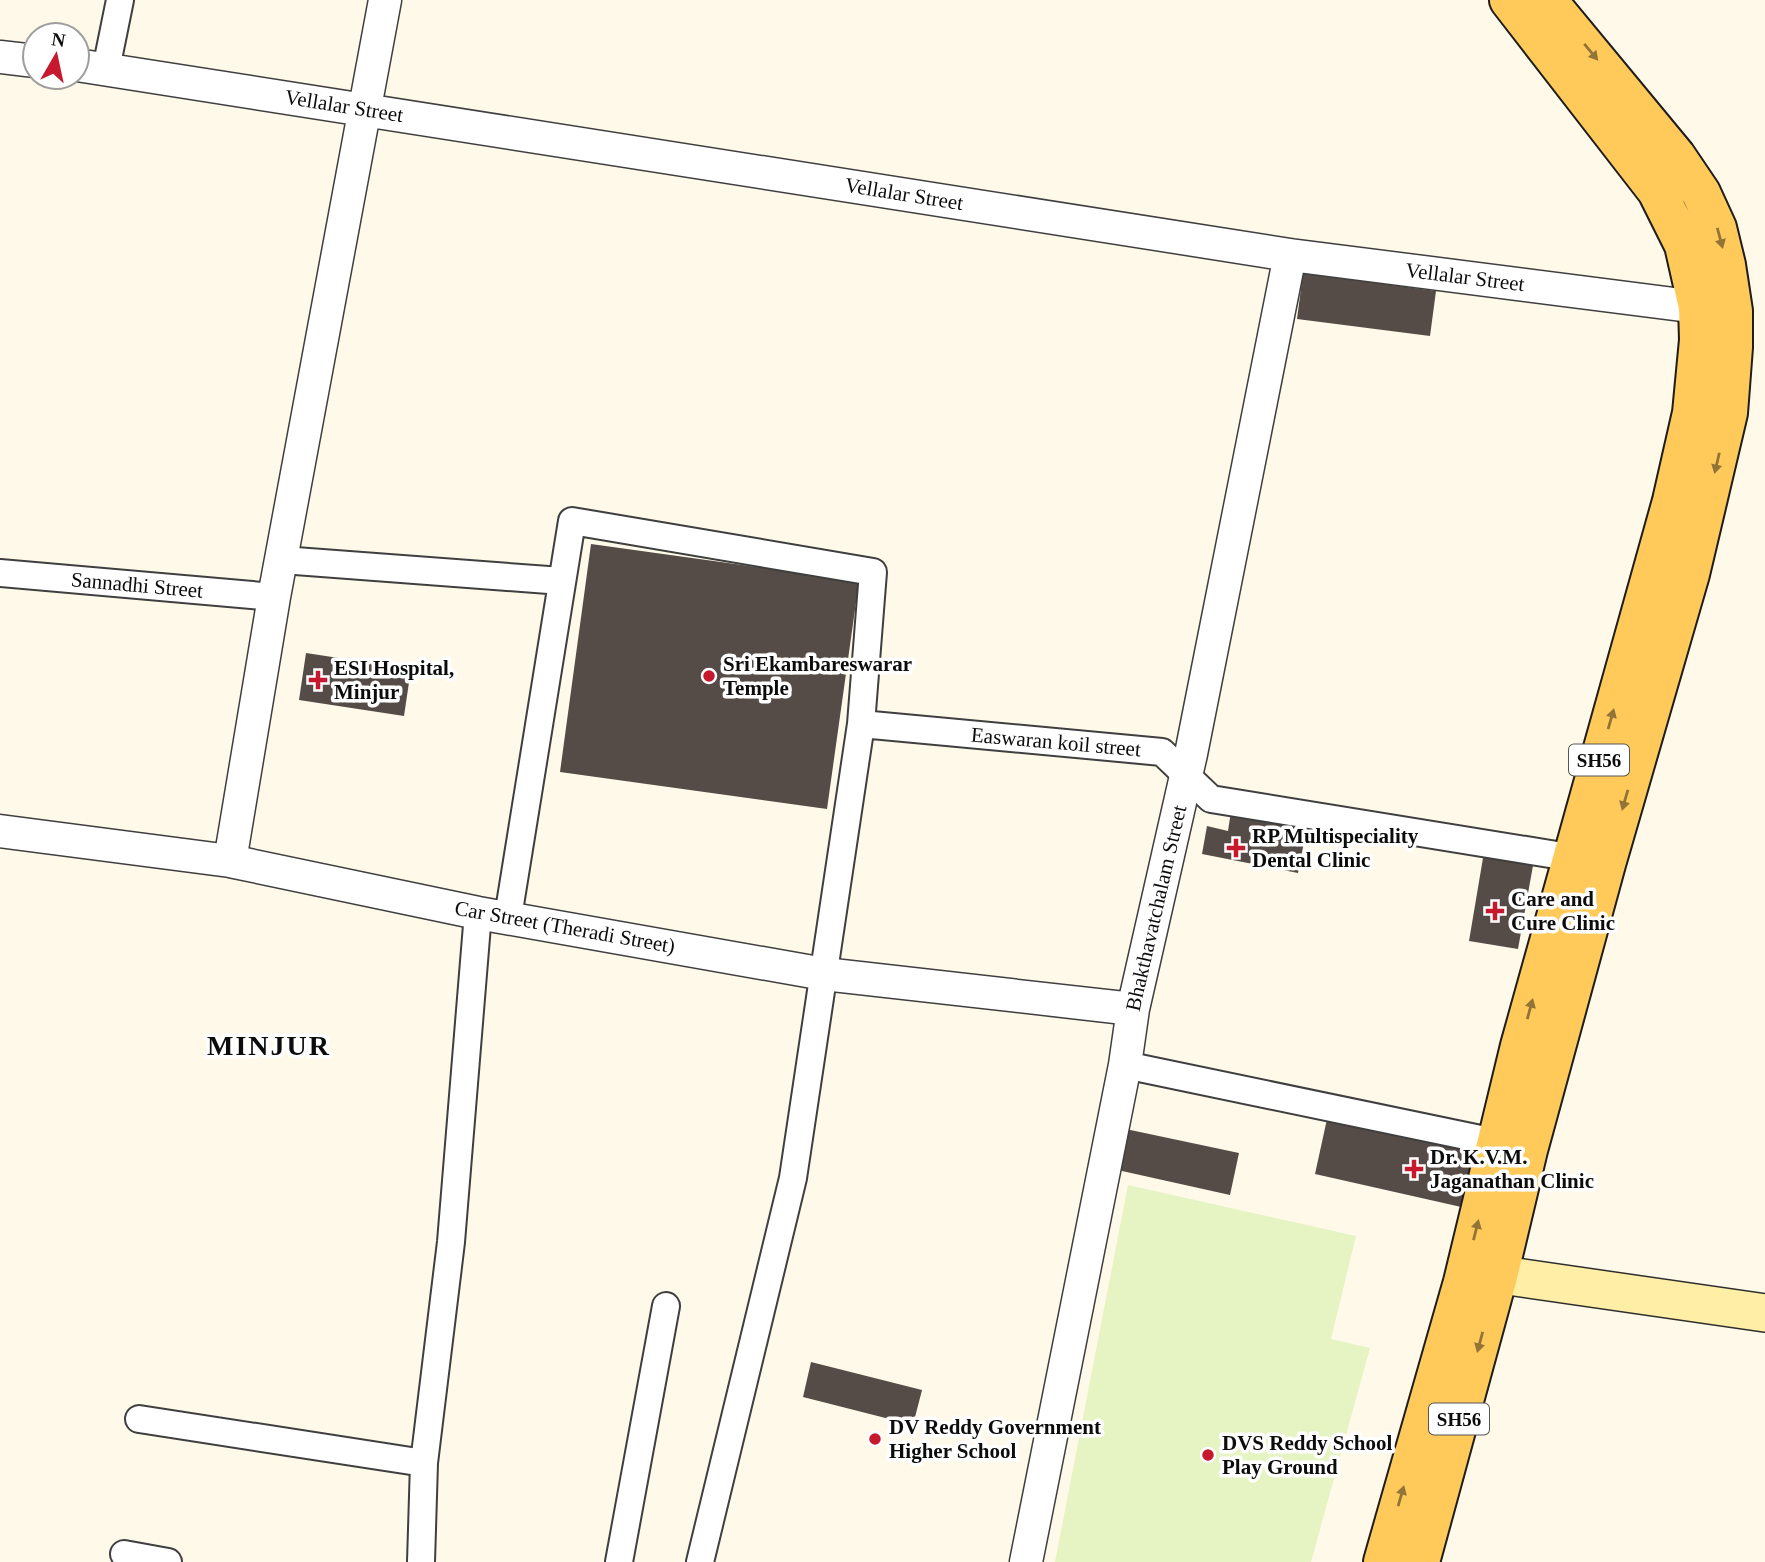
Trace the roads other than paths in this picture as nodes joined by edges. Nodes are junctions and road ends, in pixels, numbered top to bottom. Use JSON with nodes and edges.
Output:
{"nodes":[{"id":1,"x":120,"y":0,"type":"edge"},
{"id":2,"x":384,"y":0,"type":"edge"},
{"id":3,"x":1509,"y":0,"type":"edge"},
{"id":4,"x":1547,"y":0,"type":"edge"},
{"id":5,"x":0,"y":57,"type":"edge"},
{"id":6,"x":21,"y":59,"type":"edge"},
{"id":7,"x":92,"y":67,"type":"edge"},
{"id":8,"x":363,"y":109,"type":"junction"},
{"id":9,"x":1290,"y":255,"type":"junction"},
{"id":10,"x":1715,"y":309,"type":"junction"},
{"id":11,"x":282,"y":560,"type":"junction"},
{"id":12,"x":0,"y":573,"type":"edge"},
{"id":13,"x":562,"y":581,"type":"junction"},
{"id":14,"x":274,"y":597,"type":"junction"},
{"id":15,"x":861,"y":724,"type":"junction"},
{"id":16,"x":1186,"y":775,"type":"junction"},
{"id":17,"x":0,"y":831,"type":"edge"},
{"id":18,"x":230,"y":861,"type":"junction"},
{"id":19,"x":1589,"y":861,"type":"junction"},
{"id":20,"x":493,"y":915,"type":"junction"},
{"id":21,"x":824,"y":974,"type":"junction"},
{"id":22,"x":1133,"y":1009,"type":"junction"},
{"id":23,"x":1125,"y":1065,"type":"junction"},
{"id":24,"x":1513,"y":1146,"type":"junction"},
{"id":25,"x":1482,"y":1273,"type":"junction"},
{"id":26,"x":666,"y":1306,"type":"dead end"},
{"id":27,"x":1765,"y":1313,"type":"edge"},
{"id":28,"x":139,"y":1419,"type":"dead end"},
{"id":29,"x":424,"y":1463,"type":"junction"},
{"id":30,"x":124,"y":1554,"type":"dead end"},
{"id":31,"x":168,"y":1562,"type":"edge"},
{"id":32,"x":421,"y":1562,"type":"edge"},
{"id":33,"x":618,"y":1562,"type":"edge"},
{"id":34,"x":700,"y":1562,"type":"edge"},
{"id":35,"x":1026,"y":1562,"type":"edge"},
{"id":36,"x":1382,"y":1562,"type":"edge"},
{"id":37,"x":1420,"y":1562,"type":"edge"}],
"edges":[{"from":1,"to":7,"type":"street"},
{"from":2,"to":8,"type":"street"},
{"from":3,"to":10,"type":"main road","number":"SH56"},
{"from":4,"to":10,"type":"main road","number":"SH56","one_way":true},
{"from":5,"to":6,"type":"street"},
{"from":7,"to":8,"type":"street","name":"Vellalar Street"},
{"from":8,"to":9,"type":"street","name":"Vellalar Street"},
{"from":8,"to":11,"type":"street"},
{"from":9,"to":10,"type":"street","name":"Vellalar Street"},
{"from":9,"to":16,"type":"street","name":"Bhakthavatchalam Street"},
{"from":10,"to":19,"type":"main road","number":"SH56"},
{"from":11,"to":13,"type":"street"},
{"from":11,"to":14,"type":"street"},
{"from":12,"to":14,"type":"street","name":"Sannadhi Street"},
{"from":13,"to":15,"type":"street"},
{"from":13,"to":20,"type":"street"},
{"from":14,"to":18,"type":"street"},
{"from":15,"to":16,"type":"street","name":"Easwaran koil street"},
{"from":15,"to":21,"type":"street"},
{"from":16,"to":19,"type":"street","name":"Easwaran koil street"},
{"from":16,"to":22,"type":"street","name":"Bhakthavatchalam Street"},
{"from":17,"to":18,"type":"street","name":"Car Street (Theradi Street)"},
{"from":18,"to":20,"type":"street","name":"Car Street (Theradi Street)"},
{"from":19,"to":24,"type":"main road","number":"SH56"},
{"from":20,"to":21,"type":"street","name":"Car Street (Theradi Street)"},
{"from":20,"to":29,"type":"street"},
{"from":21,"to":22,"type":"street","name":"Car Street (Theradi Street)"},
{"from":21,"to":34,"type":"street"},
{"from":22,"to":23,"type":"street","name":"Bhakthavatchalam Street"},
{"from":23,"to":24,"type":"street"},
{"from":23,"to":35,"type":"street","name":"Bhakthavatchalam Street"},
{"from":24,"to":25,"type":"main road","number":"SH56"},
{"from":25,"to":27,"type":"main road"},
{"from":36,"to":25,"type":"main road","number":"SH56","one_way":true},
{"from":25,"to":37,"type":"main road","number":"SH56","one_way":true},
{"from":26,"to":33,"type":"street"},
{"from":28,"to":29,"type":"street"},
{"from":29,"to":32,"type":"street"},
{"from":30,"to":31,"type":"street"}]}
